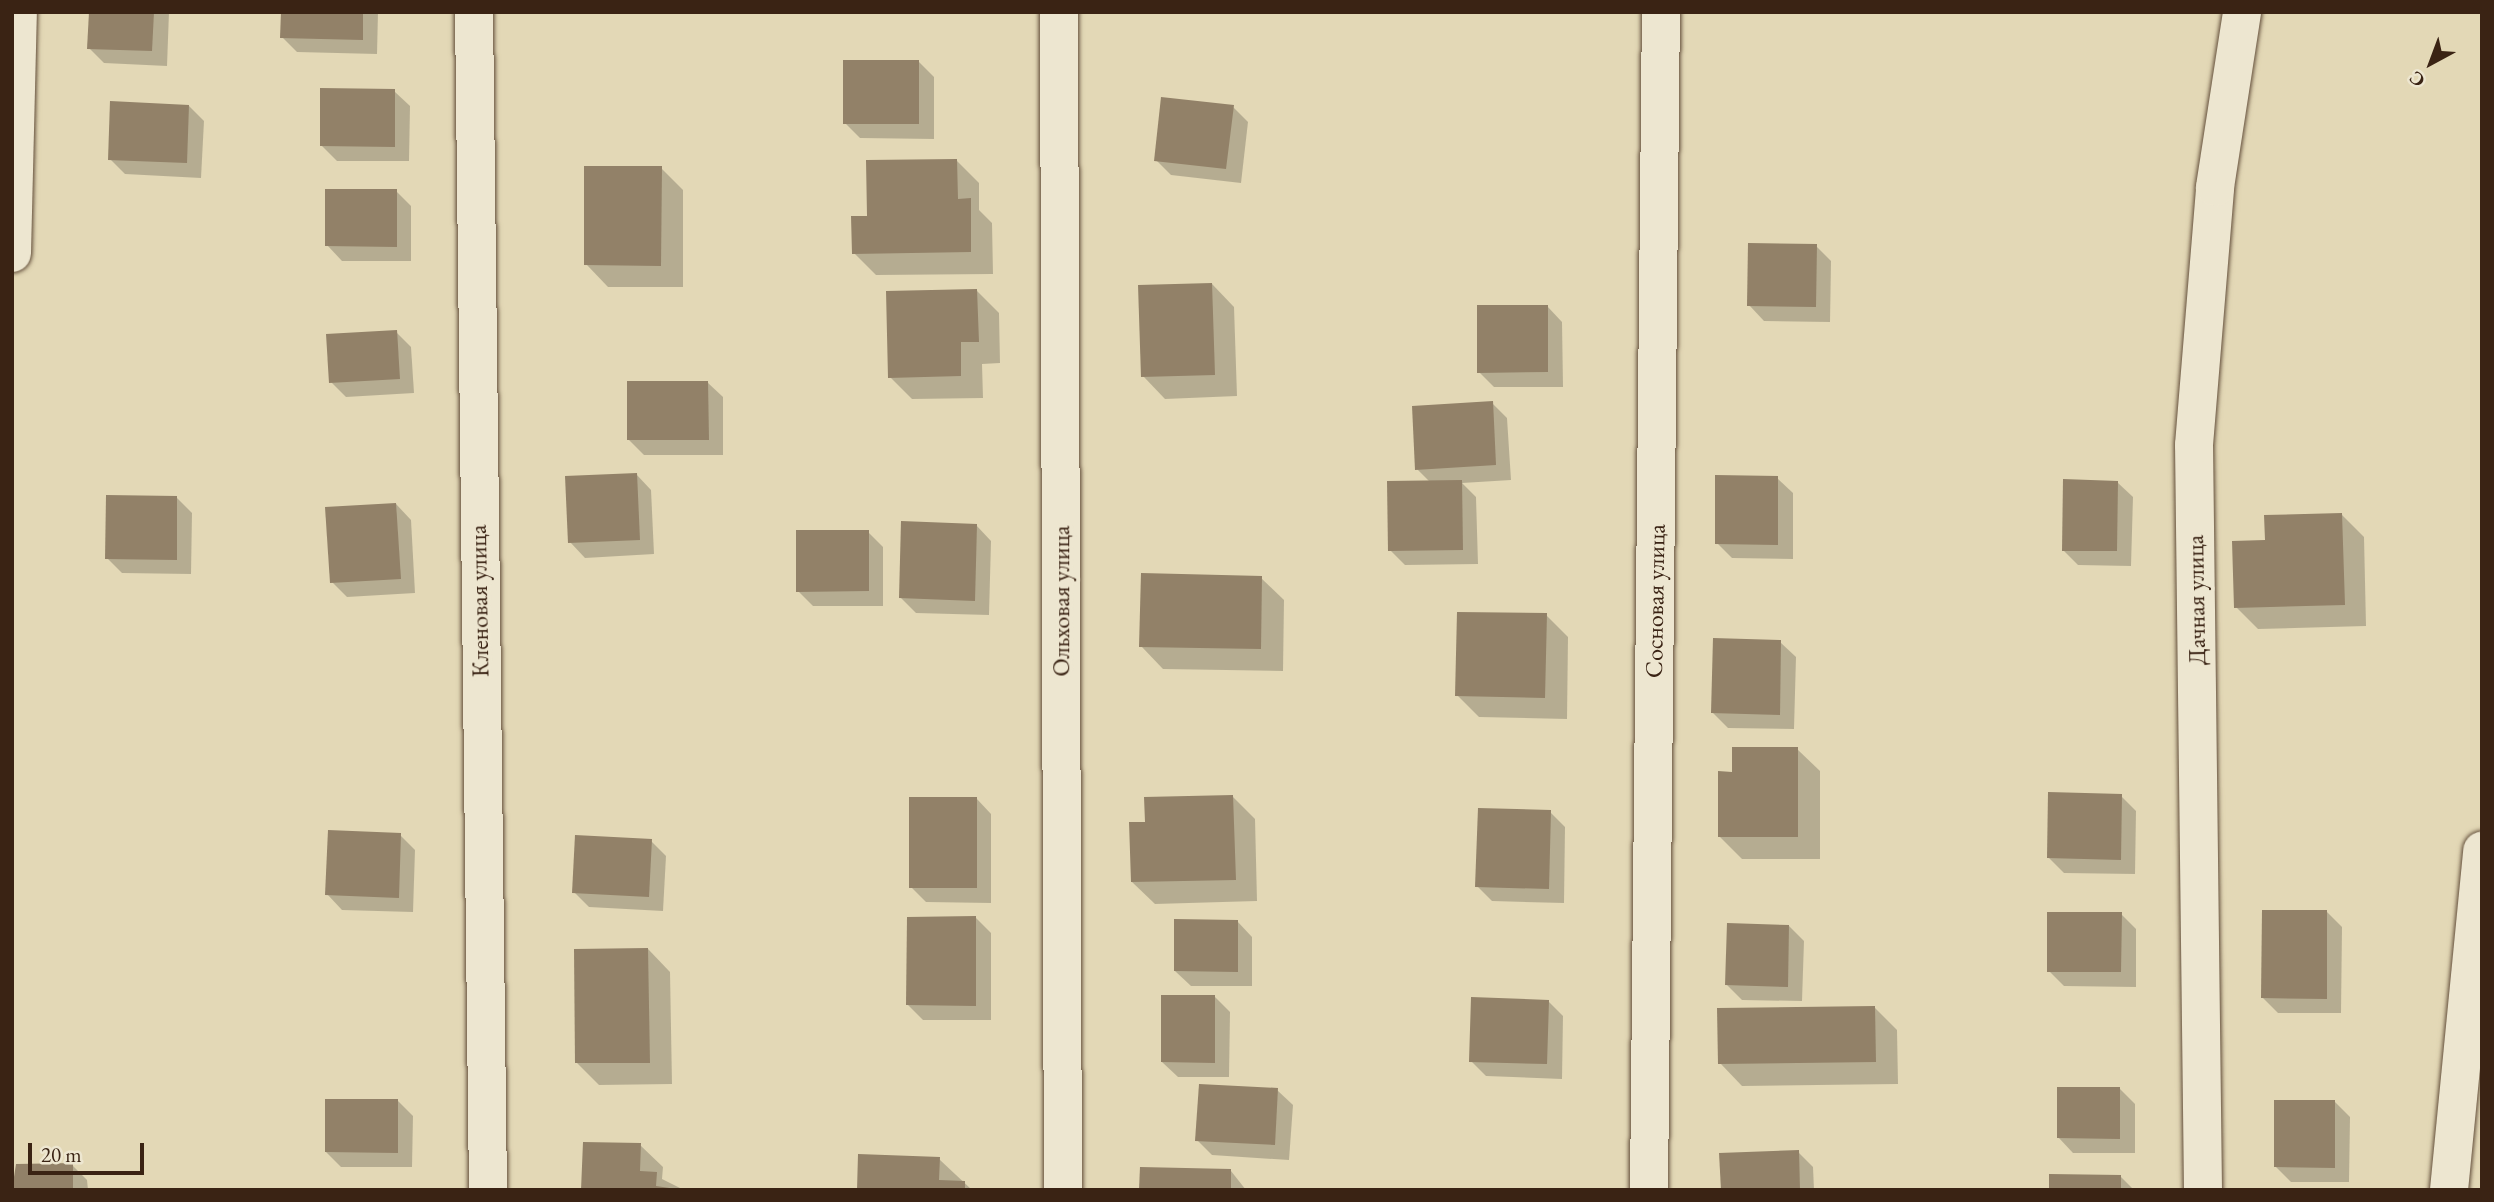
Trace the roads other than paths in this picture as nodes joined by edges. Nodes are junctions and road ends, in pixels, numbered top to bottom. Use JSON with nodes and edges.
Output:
{"nodes":[{"id":1,"x":18,"y":12,"type":"edge"},
{"id":2,"x":474,"y":12,"type":"edge"},
{"id":3,"x":1059,"y":12,"type":"edge"},
{"id":4,"x":1661,"y":12,"type":"edge"},
{"id":5,"x":2242,"y":12,"type":"edge"},
{"id":6,"x":12,"y":253,"type":"edge"},
{"id":7,"x":2482,"y":851,"type":"edge"},
{"id":8,"x":488,"y":1190,"type":"edge"},
{"id":9,"x":1063,"y":1190,"type":"edge"},
{"id":10,"x":1649,"y":1190,"type":"edge"},
{"id":11,"x":2203,"y":1190,"type":"edge"},
{"id":12,"x":2449,"y":1190,"type":"edge"}],
"edges":[{"from":1,"to":6,"type":"street"},
{"from":2,"to":8,"type":"street","name":"Кленовая улица"},
{"from":3,"to":9,"type":"street","name":"Ольховая улица"},
{"from":4,"to":10,"type":"street","name":"Сосновая улица"},
{"from":5,"to":11,"type":"street","name":"Дачная улица"},
{"from":7,"to":12,"type":"street"}]}
